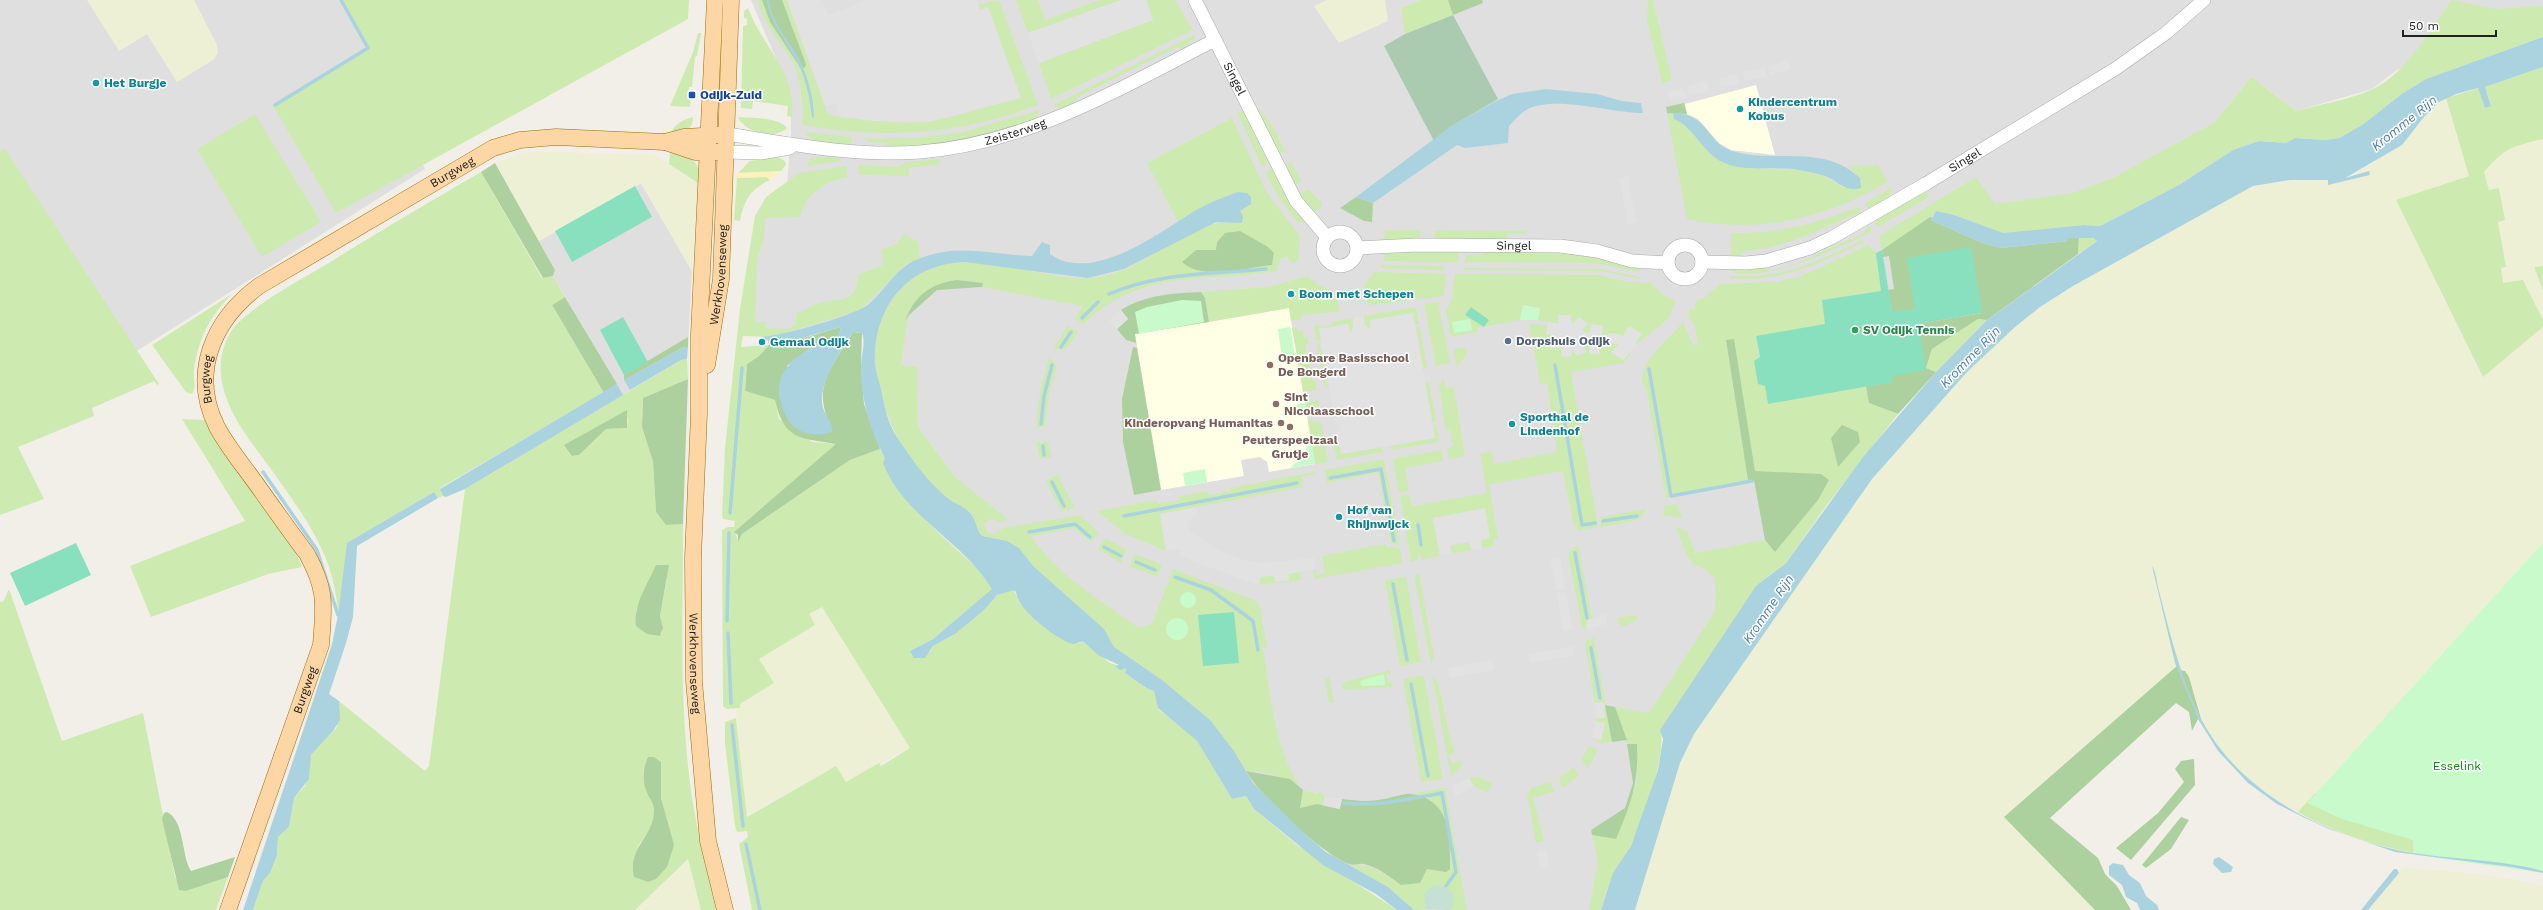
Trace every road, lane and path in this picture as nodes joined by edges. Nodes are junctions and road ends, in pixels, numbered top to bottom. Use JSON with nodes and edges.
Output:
{"nodes":[{"id":1,"x":715,"y":0,"type":"edge"},
{"id":2,"x":731,"y":0,"type":"edge"},
{"id":3,"x":1195,"y":0,"type":"edge"},
{"id":4,"x":2204,"y":0,"type":"edge"},
{"id":5,"x":1215,"y":40,"type":"junction"},
{"id":6,"x":727,"y":134,"type":"junction"},
{"id":7,"x":710,"y":135,"type":"junction"},
{"id":8,"x":665,"y":142,"type":"junction"},
{"id":9,"x":798,"y":146,"type":"junction"},
{"id":10,"x":709,"y":152,"type":"junction"},
{"id":11,"x":726,"y":152,"type":"junction"},
{"id":12,"x":1327,"y":237,"type":"junction"},
{"id":13,"x":1357,"y":248,"type":"junction"},
{"id":14,"x":1702,"y":262,"type":"junction"},
{"id":15,"x":1668,"y":263,"type":"junction"},
{"id":16,"x":699,"y":414,"type":"junction"},
{"id":17,"x":228,"y":910,"type":"edge"},
{"id":18,"x":725,"y":910,"type":"edge"}],
"edges":[{"from":1,"to":7,"type":"main road","name":"Werkhovenseweg"},
{"from":2,"to":6,"type":"main road","name":"Werkhovenseweg"},
{"from":3,"to":5,"type":"street","name":"Singel"},
{"from":4,"to":14,"type":"street","name":"Singel"},
{"from":5,"to":9,"type":"street","name":"Zeisterweg"},
{"from":5,"to":12,"type":"street","name":"Singel"},
{"from":6,"to":7,"type":"main road","name":"Burgweg"},
{"from":6,"to":9,"type":"street","name":"Zeisterweg"},
{"from":6,"to":11,"type":"main road","name":"Werkhovenseweg"},
{"from":7,"to":8,"type":"main road","name":"Burgweg"},
{"from":7,"to":10,"type":"main road","name":"Werkhovenseweg"},
{"from":8,"to":10,"type":"main road","name":"Burgweg"},
{"from":8,"to":17,"type":"main road","name":"Burgweg"},
{"from":9,"to":11,"type":"street","name":"Zeisterweg"},
{"from":10,"to":11,"type":"main road","name":"Burgweg"},
{"from":10,"to":16,"type":"main road","name":"Werkhovenseweg"},
{"from":11,"to":16,"type":"main road","name":"Werkhovenseweg"},
{"from":12,"to":13,"type":"street"},
{"from":12,"to":13,"type":"street"},
{"from":13,"to":15,"type":"street","name":"Singel"},
{"from":14,"to":15,"type":"street"},
{"from":14,"to":15,"type":"street"},
{"from":16,"to":18,"type":"main road","name":"Werkhovenseweg"}]}
